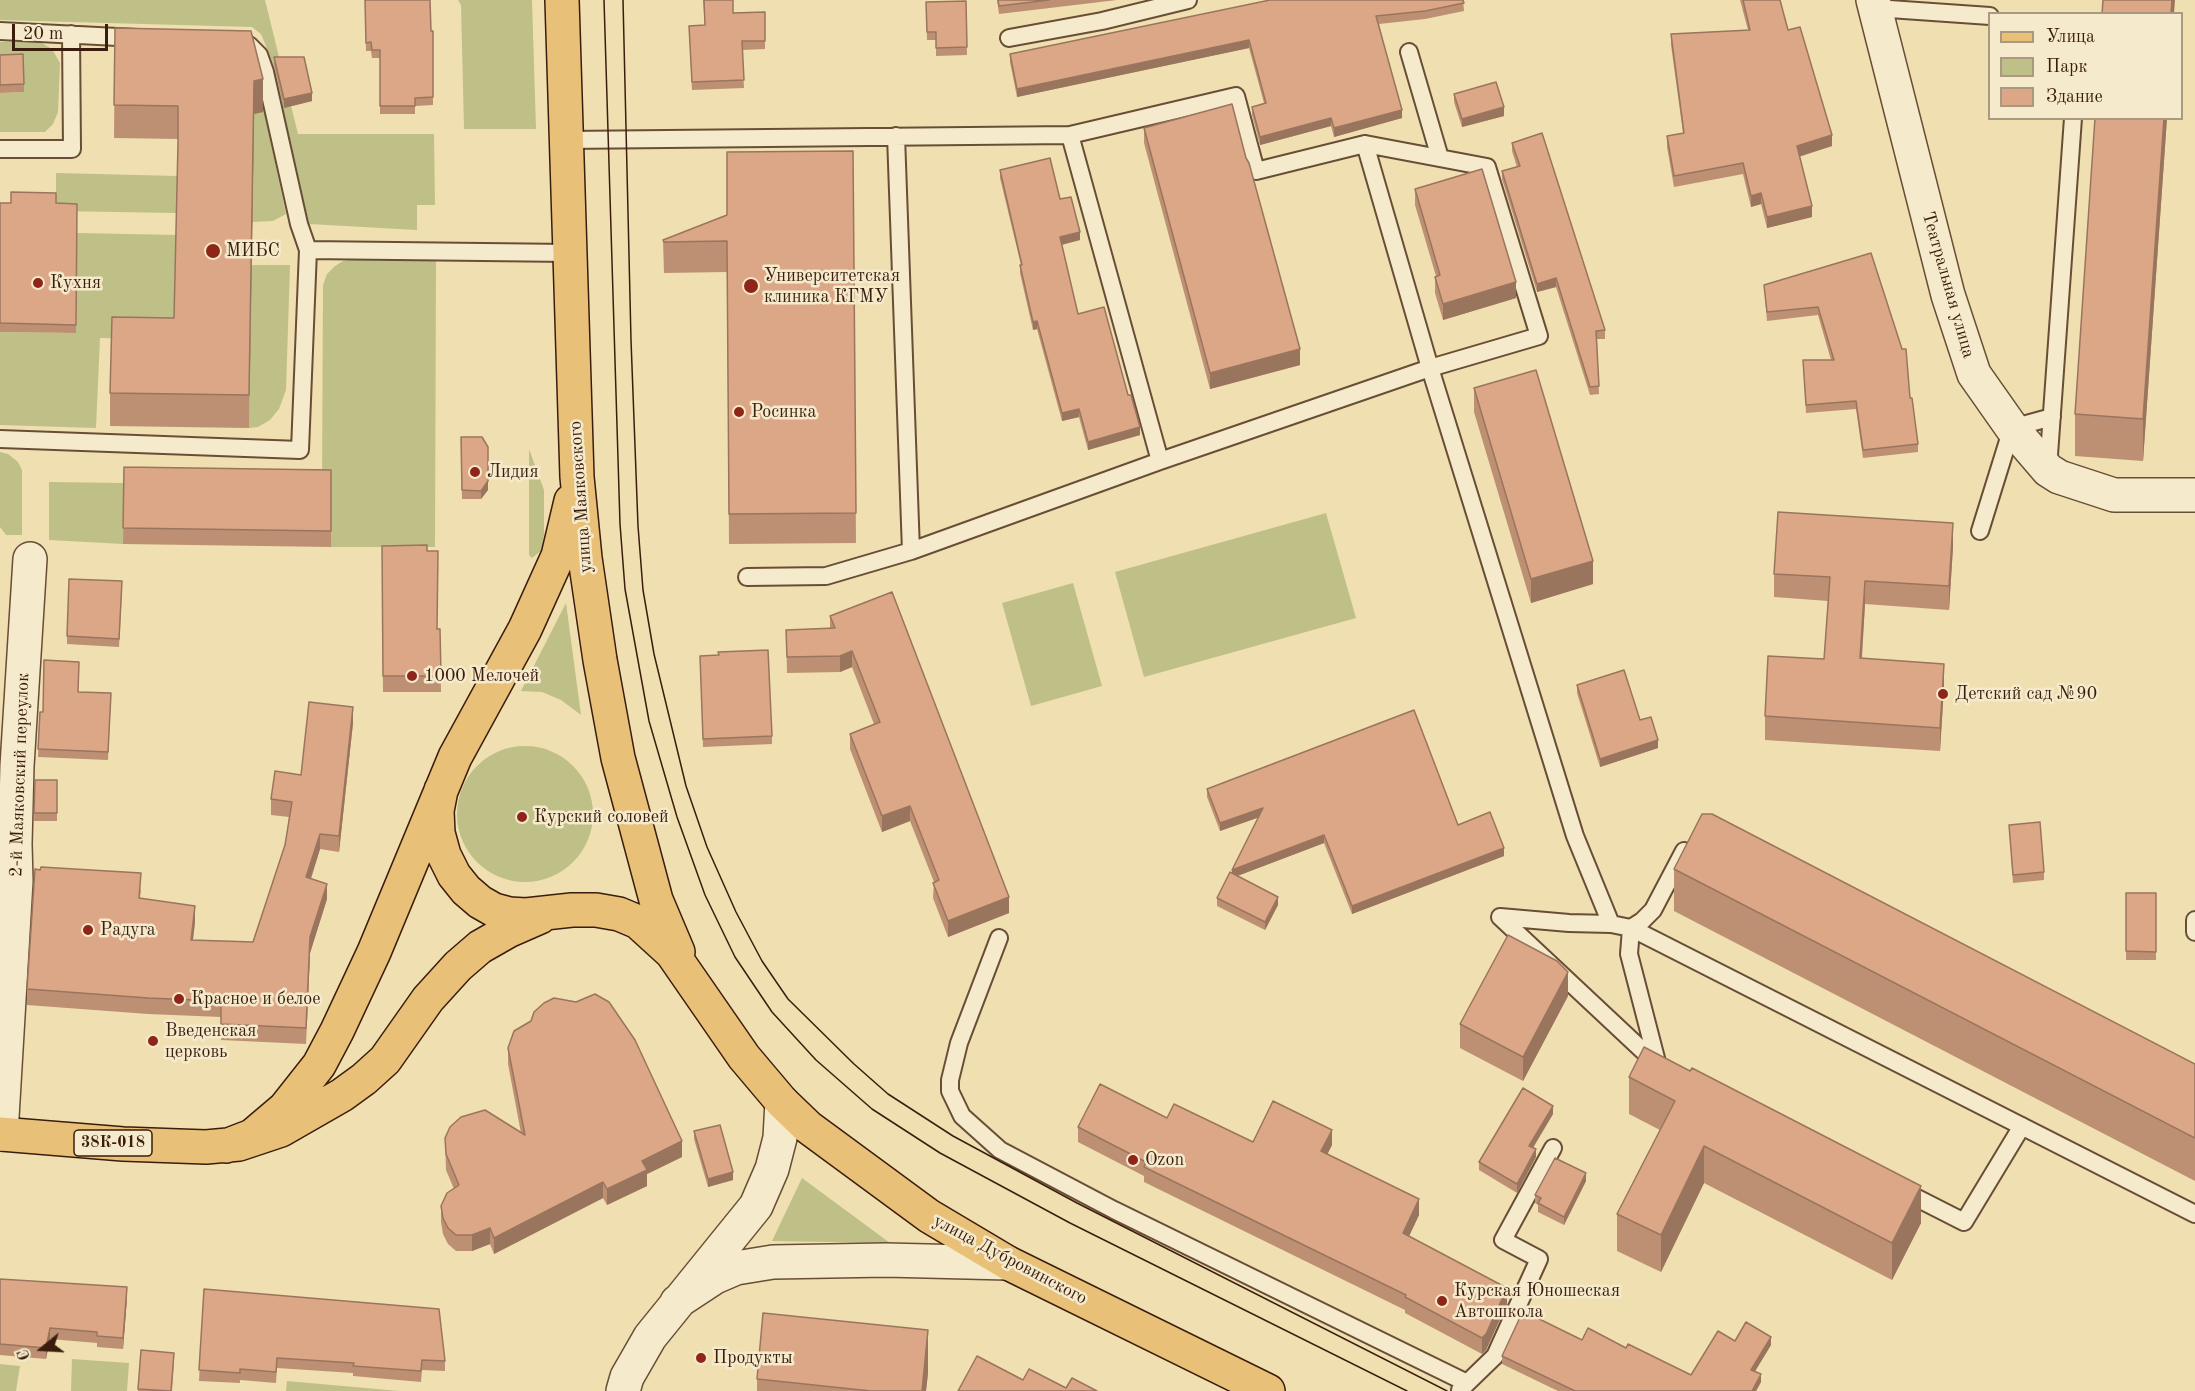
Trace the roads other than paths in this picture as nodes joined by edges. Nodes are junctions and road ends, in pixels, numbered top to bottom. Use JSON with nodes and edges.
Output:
{"nodes":[{"id":1,"x":562,"y":0,"type":"edge"},
{"id":2,"x":1188,"y":0,"type":"edge"},
{"id":3,"x":1874,"y":4,"type":"edge"},
{"id":4,"x":1916,"y":5,"type":"edge"},
{"id":5,"x":1988,"y":16,"type":"edge"},
{"id":6,"x":0,"y":31,"type":"edge"},
{"id":7,"x":71,"y":34,"type":"junction"},
{"id":8,"x":1009,"y":38,"type":"dead end"},
{"id":9,"x":154,"y":39,"type":"edge"},
{"id":10,"x":226,"y":44,"type":"edge"},
{"id":11,"x":1409,"y":52,"type":"dead end"},
{"id":12,"x":2073,"y":120,"type":"edge"},
{"id":13,"x":1070,"y":135,"type":"junction"},
{"id":14,"x":896,"y":136,"type":"junction"},
{"id":15,"x":566,"y":140,"type":"junction"},
{"id":16,"x":1365,"y":144,"type":"junction"},
{"id":17,"x":0,"y":149,"type":"edge"},
{"id":18,"x":1440,"y":159,"type":"junction"},
{"id":19,"x":308,"y":250,"type":"junction"},
{"id":20,"x":570,"y":253,"type":"junction"},
{"id":21,"x":1430,"y":368,"type":"junction"},
{"id":22,"x":2052,"y":417,"type":"junction"},
{"id":23,"x":2012,"y":428,"type":"junction"},
{"id":24,"x":0,"y":439,"type":"edge"},
{"id":25,"x":1160,"y":461,"type":"junction"},
{"id":26,"x":2048,"y":470,"type":"junction"},
{"id":27,"x":577,"y":477,"type":"junction"},
{"id":28,"x":2195,"y":495,"type":"edge"},
{"id":29,"x":1980,"y":531,"type":"dead end"},
{"id":30,"x":911,"y":551,"type":"junction"},
{"id":31,"x":30,"y":559,"type":"dead end"},
{"id":32,"x":747,"y":577,"type":"dead end"},
{"id":33,"x":441,"y":790,"type":"junction"},
{"id":34,"x":1691,"y":838,"type":"edge"},
{"id":35,"x":547,"y":914,"type":"junction"},
{"id":36,"x":2195,"y":920,"type":"edge"},
{"id":37,"x":1611,"y":924,"type":"junction"},
{"id":38,"x":1631,"y":928,"type":"junction"},
{"id":39,"x":2195,"y":932,"type":"edge"},
{"id":40,"x":999,"y":938,"type":"dead end"},
{"id":41,"x":689,"y":979,"type":"junction"},
{"id":42,"x":1658,"y":1066,"type":"junction"},
{"id":43,"x":1680,"y":1077,"type":"edge"},
{"id":44,"x":782,"y":1102,"type":"junction"},
{"id":45,"x":2022,"y":1126,"type":"junction"},
{"id":46,"x":1,"y":1134,"type":"edge"},
{"id":47,"x":226,"y":1146,"type":"junction"},
{"id":48,"x":1553,"y":1148,"type":"dead end"},
{"id":49,"x":1891,"y":1185,"type":"edge"},
{"id":50,"x":2195,"y":1214,"type":"edge"},
{"id":51,"x":1008,"y":1263,"type":"junction"},
{"id":52,"x":677,"y":1302,"type":"junction"},
{"id":53,"x":1463,"y":1387,"type":"edge"},
{"id":54,"x":622,"y":1391,"type":"edge"},
{"id":55,"x":1268,"y":1391,"type":"edge"}],
"edges":[{"from":1,"to":15,"type":"main road","name":"улица Маяковского"},
{"from":2,"to":8,"type":"lane"},
{"from":3,"to":4,"type":"lane"},
{"from":3,"to":23,"type":"street","name":"Театральная улица"},
{"from":4,"to":5,"type":"lane"},
{"from":6,"to":7,"type":"lane"},
{"from":7,"to":9,"type":"lane"},
{"from":7,"to":17,"type":"lane"},
{"from":10,"to":19,"type":"lane"},
{"from":11,"to":18,"type":"lane"},
{"from":12,"to":22,"type":"lane"},
{"from":13,"to":14,"type":"lane"},
{"from":13,"to":16,"type":"lane"},
{"from":13,"to":25,"type":"lane"},
{"from":14,"to":15,"type":"lane"},
{"from":14,"to":30,"type":"lane"},
{"from":15,"to":20,"type":"main road","name":"улица Маяковского"},
{"from":16,"to":18,"type":"lane"},
{"from":16,"to":21,"type":"lane"},
{"from":18,"to":21,"type":"lane"},
{"from":19,"to":20,"type":"lane"},
{"from":19,"to":24,"type":"lane"},
{"from":20,"to":27,"type":"main road","name":"улица Маяковского"},
{"from":21,"to":25,"type":"lane"},
{"from":21,"to":37,"type":"lane"},
{"from":22,"to":23,"type":"lane"},
{"from":22,"to":26,"type":"lane"},
{"from":23,"to":26,"type":"street","name":"Театральная улица"},
{"from":23,"to":29,"type":"lane"},
{"from":25,"to":30,"type":"lane"},
{"from":26,"to":28,"type":"street","name":"Театральная улица"},
{"from":27,"to":33,"type":"main road"},
{"from":27,"to":41,"type":"main road","name":"улица Маяковского"},
{"from":30,"to":32,"type":"lane"},
{"from":31,"to":46,"type":"street","name":"2-й Маяковский переулок"},
{"from":33,"to":35,"type":"main road"},
{"from":33,"to":47,"type":"main road"},
{"from":34,"to":38,"type":"lane"},
{"from":35,"to":41,"type":"main road"},
{"from":35,"to":47,"type":"main road"},
{"from":36,"to":39,"type":"lane"},
{"from":37,"to":38,"type":"lane"},
{"from":37,"to":42,"type":"lane"},
{"from":38,"to":42,"type":"lane"},
{"from":38,"to":45,"type":"lane"},
{"from":40,"to":53,"type":"lane"},
{"from":41,"to":44,"type":"main road","name":"улица Дубровинского"},
{"from":42,"to":43,"type":"lane"},
{"from":44,"to":51,"type":"main road","name":"улица Дубровинского"},
{"from":44,"to":52,"type":"street"},
{"from":45,"to":49,"type":"lane"},
{"from":45,"to":50,"type":"lane"},
{"from":46,"to":47,"type":"main road","number":"38К-018"},
{"from":48,"to":53,"type":"lane"},
{"from":51,"to":52,"type":"street"},
{"from":51,"to":55,"type":"main road","name":"улица Дубровинского"},
{"from":52,"to":54,"type":"street"}]}
